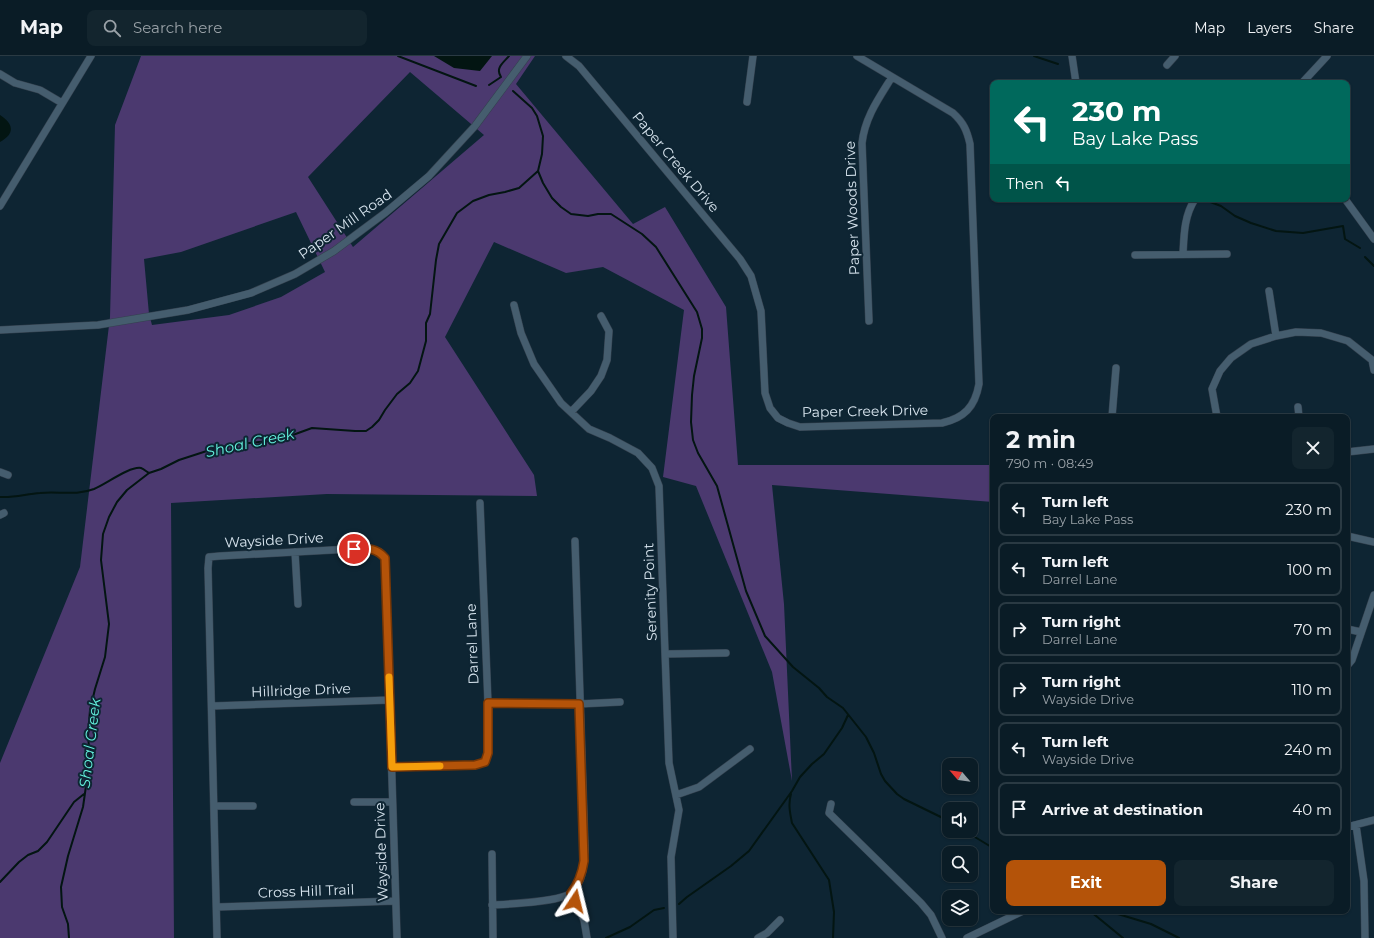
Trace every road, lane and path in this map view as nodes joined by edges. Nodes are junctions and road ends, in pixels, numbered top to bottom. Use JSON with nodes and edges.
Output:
{"nodes":[{"id":1,"x":91,"y":56,"type":"edge"},
{"id":2,"x":527,"y":56,"type":"edge"},
{"id":3,"x":566,"y":56,"type":"edge"},
{"id":4,"x":753,"y":56,"type":"edge"},
{"id":5,"x":857,"y":56,"type":"edge"},
{"id":6,"x":1072,"y":56,"type":"edge"},
{"id":7,"x":1175,"y":56,"type":"edge"},
{"id":8,"x":1327,"y":56,"type":"edge"},
{"id":9,"x":1167,"y":65,"type":"dead end"},
{"id":10,"x":0,"y":74,"type":"edge"},
{"id":11,"x":892,"y":77,"type":"junction"},
{"id":12,"x":1076,"y":80,"type":"edge"},
{"id":13,"x":1305,"y":80,"type":"edge"},
{"id":14,"x":747,"y":102,"type":"dead end"},
{"id":15,"x":62,"y":104,"type":"junction"},
{"id":16,"x":1193,"y":202,"type":"edge"},
{"id":17,"x":1347,"y":202,"type":"edge"},
{"id":18,"x":0,"y":206,"type":"edge"},
{"id":19,"x":1374,"y":239,"type":"edge"},
{"id":20,"x":1183,"y":254,"type":"junction"},
{"id":21,"x":1227,"y":254,"type":"dead end"},
{"id":22,"x":1135,"y":255,"type":"dead end"},
{"id":23,"x":1269,"y":291,"type":"dead end"},
{"id":24,"x":514,"y":305,"type":"dead end"},
{"id":25,"x":601,"y":316,"type":"dead end"},
{"id":26,"x":869,"y":321,"type":"dead end"},
{"id":27,"x":0,"y":330,"type":"edge"},
{"id":28,"x":1276,"y":336,"type":"junction"},
{"id":29,"x":1116,"y":368,"type":"dead end"},
{"id":30,"x":1374,"y":370,"type":"edge"},
{"id":31,"x":1298,"y":407,"type":"dead end"},
{"id":32,"x":571,"y":412,"type":"junction"},
{"id":33,"x":1112,"y":414,"type":"edge"},
{"id":34,"x":1216,"y":414,"type":"edge"},
{"id":35,"x":1299,"y":414,"type":"edge"},
{"id":36,"x":1374,"y":449,"type":"edge"},
{"id":37,"x":1350,"y":452,"type":"edge"},
{"id":38,"x":0,"y":472,"type":"edge"},
{"id":39,"x":8,"y":475,"type":"dead end"},
{"id":40,"x":480,"y":504,"type":"dead end"},
{"id":41,"x":1350,"y":537,"type":"edge"},
{"id":42,"x":574,"y":541,"type":"dead end"},
{"id":43,"x":1374,"y":542,"type":"edge"},
{"id":44,"x":295,"y":552,"type":"junction"},
{"id":45,"x":1374,"y":595,"type":"edge"},
{"id":46,"x":298,"y":604,"type":"dead end"},
{"id":47,"x":1350,"y":630,"type":"edge"},
{"id":48,"x":1362,"y":632,"type":"junction"},
{"id":49,"x":726,"y":653,"type":"dead end"},
{"id":50,"x":665,"y":654,"type":"junction"},
{"id":51,"x":1350,"y":662,"type":"edge"},
{"id":52,"x":390,"y":700,"type":"junction"},
{"id":53,"x":620,"y":702,"type":"dead end"},
{"id":54,"x":488,"y":703,"type":"junction"},
{"id":55,"x":579,"y":704,"type":"junction"},
{"id":56,"x":212,"y":706,"type":"junction"},
{"id":57,"x":750,"y":749,"type":"dead end"},
{"id":58,"x":392,"y":767,"type":"junction"},
{"id":59,"x":676,"y":795,"type":"junction"},
{"id":60,"x":354,"y":802,"type":"dead end"},
{"id":61,"x":392,"y":802,"type":"junction"},
{"id":62,"x":831,"y":804,"type":"dead end"},
{"id":63,"x":215,"y":806,"type":"junction"},
{"id":64,"x":253,"y":806,"type":"dead end"},
{"id":65,"x":1374,"y":820,"type":"edge"},
{"id":66,"x":1356,"y":825,"type":"junction"},
{"id":67,"x":1350,"y":826,"type":"edge"},
{"id":68,"x":492,"y":854,"type":"dead end"},
{"id":69,"x":571,"y":893,"type":"junction"},
{"id":70,"x":395,"y":901,"type":"junction"},
{"id":71,"x":492,"y":905,"type":"junction"},
{"id":72,"x":217,"y":907,"type":"junction"},
{"id":73,"x":1017,"y":914,"type":"edge"},
{"id":74,"x":780,"y":920,"type":"dead end"},
{"id":75,"x":218,"y":938,"type":"edge"},
{"id":76,"x":397,"y":938,"type":"edge"},
{"id":77,"x":493,"y":938,"type":"edge"},
{"id":78,"x":587,"y":938,"type":"edge"},
{"id":79,"x":673,"y":938,"type":"edge"},
{"id":80,"x":758,"y":938,"type":"edge"},
{"id":81,"x":942,"y":938,"type":"edge"},
{"id":82,"x":967,"y":938,"type":"edge"},
{"id":83,"x":1365,"y":938,"type":"edge"}],
"edges":[{"from":1,"to":15,"type":"street"},
{"from":2,"to":27,"type":"street","name":"Paper Mill Road"},
{"from":3,"to":11,"type":"street","name":"Paper Creek Drive"},
{"from":4,"to":14,"type":"street"},
{"from":5,"to":11,"type":"street","name":"Paper Creek Drive"},
{"from":6,"to":12,"type":"street"},
{"from":7,"to":9,"type":"street"},
{"from":8,"to":13,"type":"street"},
{"from":10,"to":15,"type":"street"},
{"from":11,"to":26,"type":"street","name":"Paper Woods Drive"},
{"from":15,"to":18,"type":"street"},
{"from":16,"to":20,"type":"street"},
{"from":17,"to":19,"type":"street"},
{"from":20,"to":21,"type":"street"},
{"from":20,"to":22,"type":"street"},
{"from":23,"to":28,"type":"street"},
{"from":24,"to":32,"type":"street","name":"Serenity Point"},
{"from":25,"to":32,"type":"street"},
{"from":28,"to":30,"type":"street"},
{"from":28,"to":34,"type":"street"},
{"from":29,"to":33,"type":"street"},
{"from":31,"to":35,"type":"street"},
{"from":32,"to":50,"type":"street","name":"Serenity Point"},
{"from":36,"to":37,"type":"street"},
{"from":38,"to":39,"type":"street"},
{"from":40,"to":54,"type":"street","name":"Darrel Lane"},
{"from":41,"to":43,"type":"street"},
{"from":42,"to":55,"type":"street"},
{"from":44,"to":46,"type":"street"},
{"from":44,"to":52,"type":"street","name":"Wayside Drive"},
{"from":44,"to":56,"type":"street","name":"Wayside Drive"},
{"from":45,"to":48,"type":"street"},
{"from":47,"to":48,"type":"street"},
{"from":48,"to":51,"type":"street"},
{"from":49,"to":50,"type":"street"},
{"from":50,"to":59,"type":"street","name":"Serenity Point"},
{"from":52,"to":56,"type":"street","name":"Hillridge Drive"},
{"from":52,"to":58,"type":"street","name":"Wayside Drive"},
{"from":53,"to":55,"type":"street"},
{"from":54,"to":55,"type":"street"},
{"from":54,"to":58,"type":"street","name":"Darrel Lane"},
{"from":55,"to":69,"type":"street"},
{"from":56,"to":63,"type":"street","name":"Wayside Drive"},
{"from":57,"to":59,"type":"street"},
{"from":58,"to":61,"type":"street","name":"Wayside Drive"},
{"from":59,"to":79,"type":"street","name":"Serenity Point"},
{"from":60,"to":61,"type":"street"},
{"from":61,"to":70,"type":"street","name":"Wayside Drive"},
{"from":62,"to":81,"type":"street"},
{"from":63,"to":64,"type":"street"},
{"from":63,"to":72,"type":"street","name":"Wayside Drive"},
{"from":65,"to":66,"type":"street"},
{"from":66,"to":67,"type":"street"},
{"from":66,"to":83,"type":"street"},
{"from":68,"to":71,"type":"street"},
{"from":69,"to":71,"type":"street"},
{"from":69,"to":78,"type":"street"},
{"from":70,"to":72,"type":"street","name":"Cross Hill Trail"},
{"from":70,"to":76,"type":"street","name":"Wayside Drive"},
{"from":71,"to":77,"type":"street"},
{"from":72,"to":75,"type":"street","name":"Wayside Drive"},
{"from":73,"to":82,"type":"street"},
{"from":74,"to":80,"type":"street"}]}
